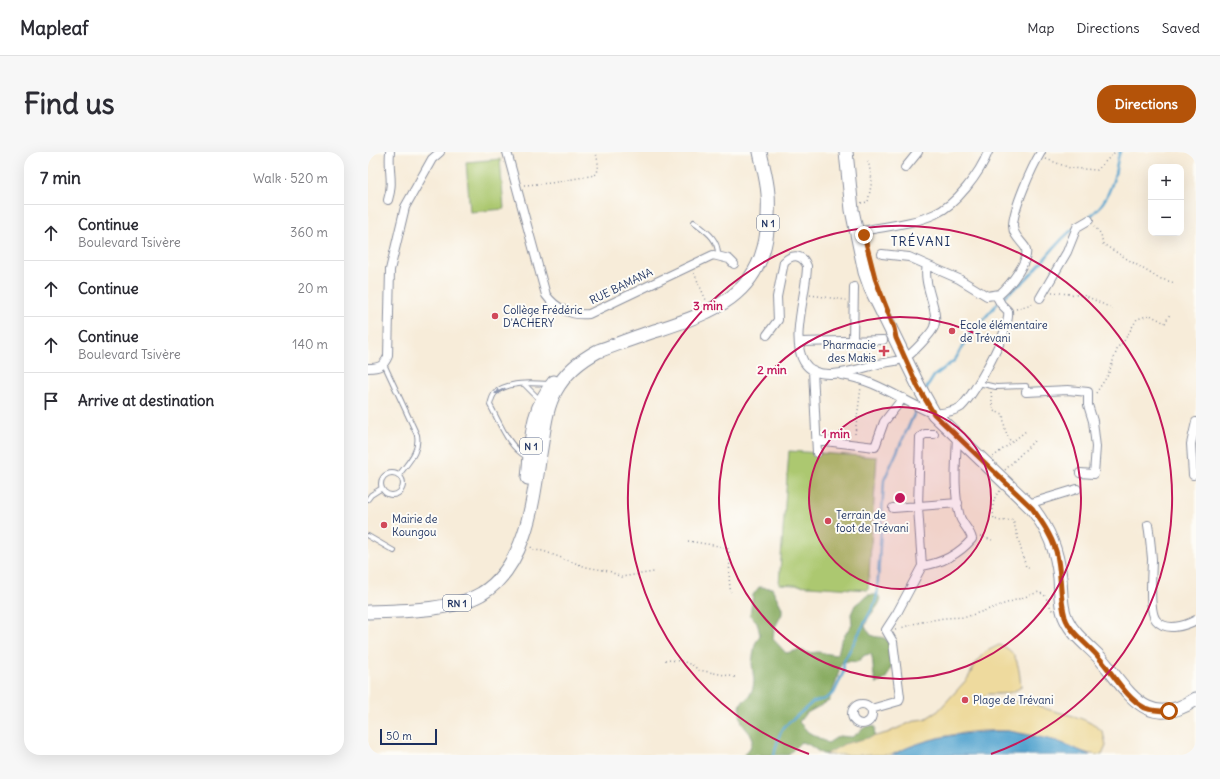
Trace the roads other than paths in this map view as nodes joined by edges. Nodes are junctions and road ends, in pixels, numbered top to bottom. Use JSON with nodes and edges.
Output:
{"nodes":[{"id":1,"x":390,"y":152,"type":"edge"},
{"id":2,"x":440,"y":152,"type":"edge"},
{"id":3,"x":507,"y":152,"type":"edge"},
{"id":4,"x":760,"y":152,"type":"edge"},
{"id":5,"x":846,"y":152,"type":"edge"},
{"id":6,"x":852,"y":152,"type":"edge"},
{"id":7,"x":918,"y":152,"type":"edge"},
{"id":8,"x":988,"y":152,"type":"edge"},
{"id":9,"x":1040,"y":154,"type":"edge"},
{"id":10,"x":432,"y":155,"type":"edge"},
{"id":11,"x":905,"y":168,"type":"dead end"},
{"id":12,"x":388,"y":200,"type":"dead end"},
{"id":13,"x":855,"y":203,"type":"junction"},
{"id":14,"x":1088,"y":220,"type":"road end"},
{"id":15,"x":694,"y":222,"type":"dead end"},
{"id":16,"x":863,"y":231,"type":"junction"},
{"id":17,"x":858,"y":244,"type":"junction"},
{"id":18,"x":882,"y":254,"type":"dead end"},
{"id":19,"x":718,"y":256,"type":"junction"},
{"id":20,"x":734,"y":264,"type":"dead end"},
{"id":21,"x":927,"y":264,"type":"junction"},
{"id":22,"x":854,"y":287,"type":"dead end"},
{"id":23,"x":996,"y":295,"type":"junction"},
{"id":24,"x":1043,"y":295,"type":"road end"},
{"id":25,"x":767,"y":335,"type":"dead end"},
{"id":26,"x":890,"y":339,"type":"junction"},
{"id":27,"x":853,"y":340,"type":"junction"},
{"id":28,"x":800,"y":342,"type":"junction"},
{"id":29,"x":905,"y":358,"type":"junction"},
{"id":30,"x":384,"y":364,"type":"junction"},
{"id":31,"x":576,"y":365,"type":"junction"},
{"id":32,"x":368,"y":368,"type":"edge"},
{"id":33,"x":813,"y":370,"type":"junction"},
{"id":34,"x":836,"y":374,"type":"junction"},
{"id":35,"x":977,"y":383,"type":"junction"},
{"id":36,"x":524,"y":384,"type":"junction"},
{"id":37,"x":552,"y":384,"type":"junction"},
{"id":38,"x":1026,"y":392,"type":"joint"},
{"id":39,"x":903,"y":398,"type":"junction"},
{"id":40,"x":540,"y":400,"type":"junction"},
{"id":41,"x":929,"y":410,"type":"junction"},
{"id":42,"x":1196,"y":422,"type":"edge"},
{"id":43,"x":934,"y":434,"type":"dead end"},
{"id":44,"x":542,"y":436,"type":"junction"},
{"id":45,"x":957,"y":436,"type":"junction"},
{"id":46,"x":816,"y":440,"type":"junction"},
{"id":47,"x":817,"y":453,"type":"dead end"},
{"id":48,"x":535,"y":456,"type":"junction"},
{"id":49,"x":1080,"y":473,"type":"dead end"},
{"id":50,"x":399,"y":475,"type":"junction"},
{"id":51,"x":1193,"y":475,"type":"dead end"},
{"id":52,"x":382,"y":488,"type":"junction"},
{"id":53,"x":1077,"y":489,"type":"dead end"},
{"id":54,"x":368,"y":498,"type":"edge"},
{"id":55,"x":958,"y":503,"type":"junction"},
{"id":56,"x":1028,"y":504,"type":"junction"},
{"id":57,"x":918,"y":507,"type":"junction"},
{"id":58,"x":892,"y":508,"type":"dead end"},
{"id":59,"x":1148,"y":525,"type":"dead end"},
{"id":60,"x":368,"y":536,"type":"edge"},
{"id":61,"x":520,"y":544,"type":"joint"},
{"id":62,"x":394,"y":551,"type":"dead end"},
{"id":63,"x":922,"y":566,"type":"junction"},
{"id":64,"x":368,"y":612,"type":"edge"},
{"id":65,"x":1196,"y":620,"type":"edge"},
{"id":66,"x":1196,"y":699,"type":"edge"},
{"id":67,"x":871,"y":709,"type":"dead end"}],
"edges":[{"from":1,"to":12,"type":"street"},
{"from":2,"to":10,"type":"street"},
{"from":3,"to":19,"type":"street","name":"RUE BAMANA"},
{"from":4,"to":31,"type":"main road","number":"N 1"},
{"from":5,"to":13,"type":"main road"},
{"from":6,"to":13,"type":"main road"},
{"from":7,"to":11,"type":"street"},
{"from":8,"to":16,"type":"street"},
{"from":9,"to":23,"type":"street"},
{"from":10,"to":30,"type":"street"},
{"from":13,"to":16,"type":"main road"},
{"from":13,"to":17,"type":"main road"},
{"from":14,"to":24,"type":"street"},
{"from":15,"to":19,"type":"lane"},
{"from":16,"to":17,"type":"main road"},
{"from":16,"to":26,"type":"main road"},
{"from":17,"to":26,"type":"main road"},
{"from":18,"to":21,"type":"street"},
{"from":19,"to":20,"type":"street"},
{"from":21,"to":23,"type":"street"},
{"from":21,"to":29,"type":"street"},
{"from":22,"to":27,"type":"street"},
{"from":23,"to":35,"type":"street"},
{"from":25,"to":28,"type":"street"},
{"from":26,"to":27,"type":"street"},
{"from":26,"to":29,"type":"main road"},
{"from":27,"to":28,"type":"street"},
{"from":28,"to":33,"type":"street"},
{"from":29,"to":34,"type":"street"},
{"from":29,"to":41,"type":"main road"},
{"from":30,"to":32,"type":"street"},
{"from":30,"to":50,"type":"lane"},
{"from":31,"to":37,"type":"main road","number":"N 1"},
{"from":31,"to":44,"type":"main road","number":"N 1"},
{"from":33,"to":34,"type":"street"},
{"from":33,"to":46,"type":"street"},
{"from":34,"to":39,"type":"street"},
{"from":35,"to":38,"type":"lane"},
{"from":35,"to":41,"type":"street"},
{"from":36,"to":37,"type":"lane"},
{"from":36,"to":40,"type":"lane"},
{"from":36,"to":48,"type":"lane","one_way":true},
{"from":37,"to":40,"type":"main road","number":"N 1"},
{"from":38,"to":49,"type":"street"},
{"from":39,"to":41,"type":"street"},
{"from":39,"to":46,"type":"street"},
{"from":40,"to":44,"type":"main road"},
{"from":40,"to":48,"type":"main road","number":"N 1"},
{"from":41,"to":45,"type":"main road"},
{"from":42,"to":51,"type":"street"},
{"from":43,"to":57,"type":"street"},
{"from":44,"to":48,"type":"main road","number":"N 1"},
{"from":45,"to":55,"type":"street"},
{"from":45,"to":56,"type":"main road"},
{"from":46,"to":47,"type":"street"},
{"from":48,"to":61,"type":"main road","number":"N 1"},
{"from":50,"to":52,"type":"lane"},
{"from":50,"to":52,"type":"lane"},
{"from":52,"to":54,"type":"lane"},
{"from":53,"to":56,"type":"street"},
{"from":55,"to":57,"type":"street"},
{"from":55,"to":63,"type":"street"},
{"from":56,"to":66,"type":"main road"},
{"from":57,"to":58,"type":"street"},
{"from":57,"to":63,"type":"street"},
{"from":59,"to":65,"type":"street"},
{"from":60,"to":62,"type":"lane"},
{"from":61,"to":64,"type":"main road","number":"RN 1"},
{"from":63,"to":67,"type":"street"}]}
